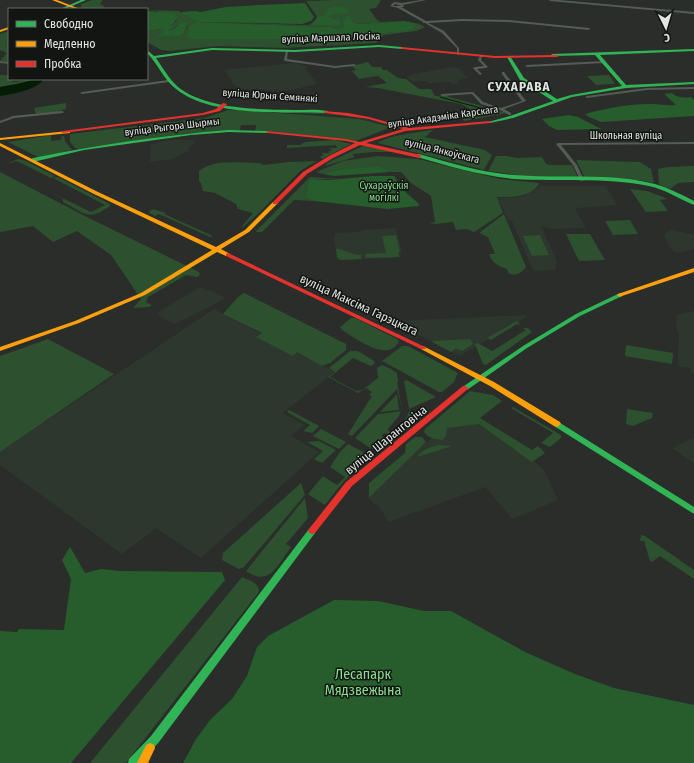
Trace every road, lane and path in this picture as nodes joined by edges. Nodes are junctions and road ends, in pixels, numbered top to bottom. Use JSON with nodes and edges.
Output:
{"nodes":[{"id":1,"x":50,"y":0,"type":"edge"},
{"id":2,"x":54,"y":0,"type":"edge"},
{"id":3,"x":84,"y":0,"type":"edge"},
{"id":4,"x":425,"y":0,"type":"edge"},
{"id":5,"x":550,"y":0,"type":"edge"},
{"id":6,"x":402,"y":4,"type":"junction"},
{"id":7,"x":399,"y":7,"type":"junction"},
{"id":8,"x":67,"y":8,"type":"edge"},
{"id":9,"x":694,"y":13,"type":"edge"},
{"id":10,"x":424,"y":22,"type":"junction"},
{"id":11,"x":589,"y":29,"type":"dead end"},
{"id":12,"x":148,"y":47,"type":"edge"},
{"id":13,"x":694,"y":50,"type":"edge"},
{"id":14,"x":287,"y":51,"type":"junction"},
{"id":15,"x":148,"y":52,"type":"edge"},
{"id":16,"x":458,"y":54,"type":"junction"},
{"id":17,"x":597,"y":54,"type":"junction"},
{"id":18,"x":156,"y":56,"type":"junction"},
{"id":19,"x":481,"y":57,"type":"junction"},
{"id":20,"x":509,"y":57,"type":"junction"},
{"id":21,"x":604,"y":62,"type":"junction"},
{"id":22,"x":354,"y":65,"type":"dead end"},
{"id":23,"x":527,"y":66,"type":"dead end"},
{"id":24,"x":503,"y":72,"type":"dead end"},
{"id":25,"x":480,"y":74,"type":"dead end"},
{"id":26,"x":168,"y":81,"type":"junction"},
{"id":27,"x":694,"y":83,"type":"edge"},
{"id":28,"x":694,"y":88,"type":"edge"},
{"id":29,"x":627,"y":89,"type":"junction"},
{"id":30,"x":82,"y":93,"type":"dead end"},
{"id":31,"x":442,"y":95,"type":"dead end"},
{"id":32,"x":587,"y":97,"type":"dead end"},
{"id":33,"x":554,"y":100,"type":"junction"},
{"id":34,"x":224,"y":104,"type":"junction"},
{"id":35,"x":501,"y":109,"type":"junction"},
{"id":36,"x":62,"y":112,"type":"dead end"},
{"id":37,"x":510,"y":114,"type":"junction"},
{"id":38,"x":0,"y":122,"type":"edge"},
{"id":39,"x":394,"y":126,"type":"junction"},
{"id":40,"x":408,"y":128,"type":"junction"},
{"id":41,"x":1,"y":140,"type":"edge"},
{"id":42,"x":363,"y":142,"type":"junction"},
{"id":43,"x":374,"y":142,"type":"junction"},
{"id":44,"x":694,"y":143,"type":"edge"},
{"id":45,"x":352,"y":144,"type":"junction"},
{"id":46,"x":33,"y":160,"type":"junction"},
{"id":47,"x":582,"y":180,"type":"junction"},
{"id":48,"x":694,"y":203,"type":"edge"},
{"id":49,"x":217,"y":250,"type":"junction"},
{"id":50,"x":694,"y":270,"type":"edge"},
{"id":51,"x":0,"y":349,"type":"edge"},
{"id":52,"x":467,"y":370,"type":"junction"},
{"id":53,"x":480,"y":377,"type":"junction"},
{"id":54,"x":468,"y":386,"type":"junction"},
{"id":55,"x":694,"y":510,"type":"edge"},
{"id":56,"x":155,"y":739,"type":"junction"},
{"id":57,"x":133,"y":763,"type":"edge"},
{"id":58,"x":142,"y":763,"type":"edge"}],
"edges":[{"from":1,"to":8,"type":"main road"},
{"from":2,"to":8,"type":"main road"},
{"from":3,"to":8,"type":"main road"},
{"from":4,"to":6,"type":"street"},
{"from":5,"to":9,"type":"street"},
{"from":6,"to":7,"type":"street"},
{"from":6,"to":7,"type":"street"},
{"from":7,"to":10,"type":"street"},
{"from":10,"to":11,"type":"street"},
{"from":10,"to":16,"type":"street"},
{"from":12,"to":18,"type":"main road","name":"вуліца Юрыя Семянякі"},
{"from":13,"to":17,"type":"main road","name":"вуліца Маршала Лосіка"},
{"from":14,"to":16,"type":"main road","name":"вуліца Маршала Лосіка"},
{"from":14,"to":18,"type":"main road","name":"вуліца Маршала Лосіка"},
{"from":14,"to":22,"type":"street"},
{"from":15,"to":18,"type":"main road","name":"вуліца Юрыя Семянякі"},
{"from":16,"to":19,"type":"main road","name":"вуліца Маршала Лосіка"},
{"from":17,"to":20,"type":"main road","name":"вуліца Маршала Лосіка"},
{"from":17,"to":21,"type":"main road"},
{"from":18,"to":26,"type":"main road","name":"вуліца Юрыя Семянякі"},
{"from":18,"to":34,"type":"main road","name":"вуліца Юрыя Семянякі"},
{"from":19,"to":20,"type":"main road","name":"вуліца Маршала Лосіка"},
{"from":19,"to":25,"type":"street"},
{"from":20,"to":33,"type":"main road"},
{"from":21,"to":23,"type":"street"},
{"from":21,"to":29,"type":"main road"},
{"from":24,"to":35,"type":"street"},
{"from":26,"to":30,"type":"street"},
{"from":26,"to":34,"type":"main road","name":"вуліца Юрыя Семянякі"},
{"from":27,"to":29,"type":"main road","name":"вуліца Акадэміка Карскага"},
{"from":28,"to":29,"type":"street"},
{"from":29,"to":32,"type":"street"},
{"from":29,"to":33,"type":"main road","name":"вуліца Акадэміка Карскага"},
{"from":31,"to":35,"type":"street"},
{"from":33,"to":37,"type":"main road","name":"вуліца Акадэміка Карскага"},
{"from":33,"to":40,"type":"main road","name":"вуліца Акадэміка Карскага"},
{"from":34,"to":39,"type":"main road","name":"вуліца Юрыя Семянякі"},
{"from":34,"to":40,"type":"main road","name":"вуліца Юрыя Семянякі"},
{"from":34,"to":41,"type":"main road"},
{"from":35,"to":37,"type":"street"},
{"from":36,"to":38,"type":"street"},
{"from":37,"to":40,"type":"main road","name":"вуліца Акадэміка Карскага"},
{"from":39,"to":40,"type":"main road","name":"вуліца Акадэміка Карскага"},
{"from":39,"to":42,"type":"main road","name":"вуліца Акадэміка Карскага"},
{"from":40,"to":43,"type":"main road","name":"вуліца Акадэміка Карскага"},
{"from":41,"to":46,"type":"main road","name":"вуліца Максіма Гарэцкага"},
{"from":42,"to":43,"type":"main road","name":"вуліца Акадэміка Карскага"},
{"from":42,"to":45,"type":"main road"},
{"from":43,"to":47,"type":"main road","name":"вуліца Янкоўскага"},
{"from":44,"to":47,"type":"street","name":"Школьная вуліца"},
{"from":45,"to":46,"type":"main road","name":"вуліца Рыгора Шырмы"},
{"from":45,"to":49,"type":"main road"},
{"from":46,"to":49,"type":"main road","name":"вуліца Максіма Гарэцкага"},
{"from":47,"to":48,"type":"main road","name":"вуліца Янкоўскага"},
{"from":49,"to":51,"type":"main road"},
{"from":49,"to":52,"type":"main road","name":"вуліца Максіма Гарэцкага"},
{"from":50,"to":53,"type":"main road","name":"вуліца Шаранговіча"},
{"from":52,"to":53,"type":"main road","name":"вуліца Максіма Гарэцкага"},
{"from":52,"to":54,"type":"main road"},
{"from":53,"to":54,"type":"main road","name":"вуліца Шаранговіча"},
{"from":53,"to":55,"type":"main road","name":"вуліца Максіма Гарэцкага"},
{"from":54,"to":56,"type":"main road","name":"вуліца Шаранговіча"},
{"from":56,"to":57,"type":"main road","name":"вуліца Шаранговіча"},
{"from":56,"to":58,"type":"main road","name":"вуліца Шаранговіча"}]}
